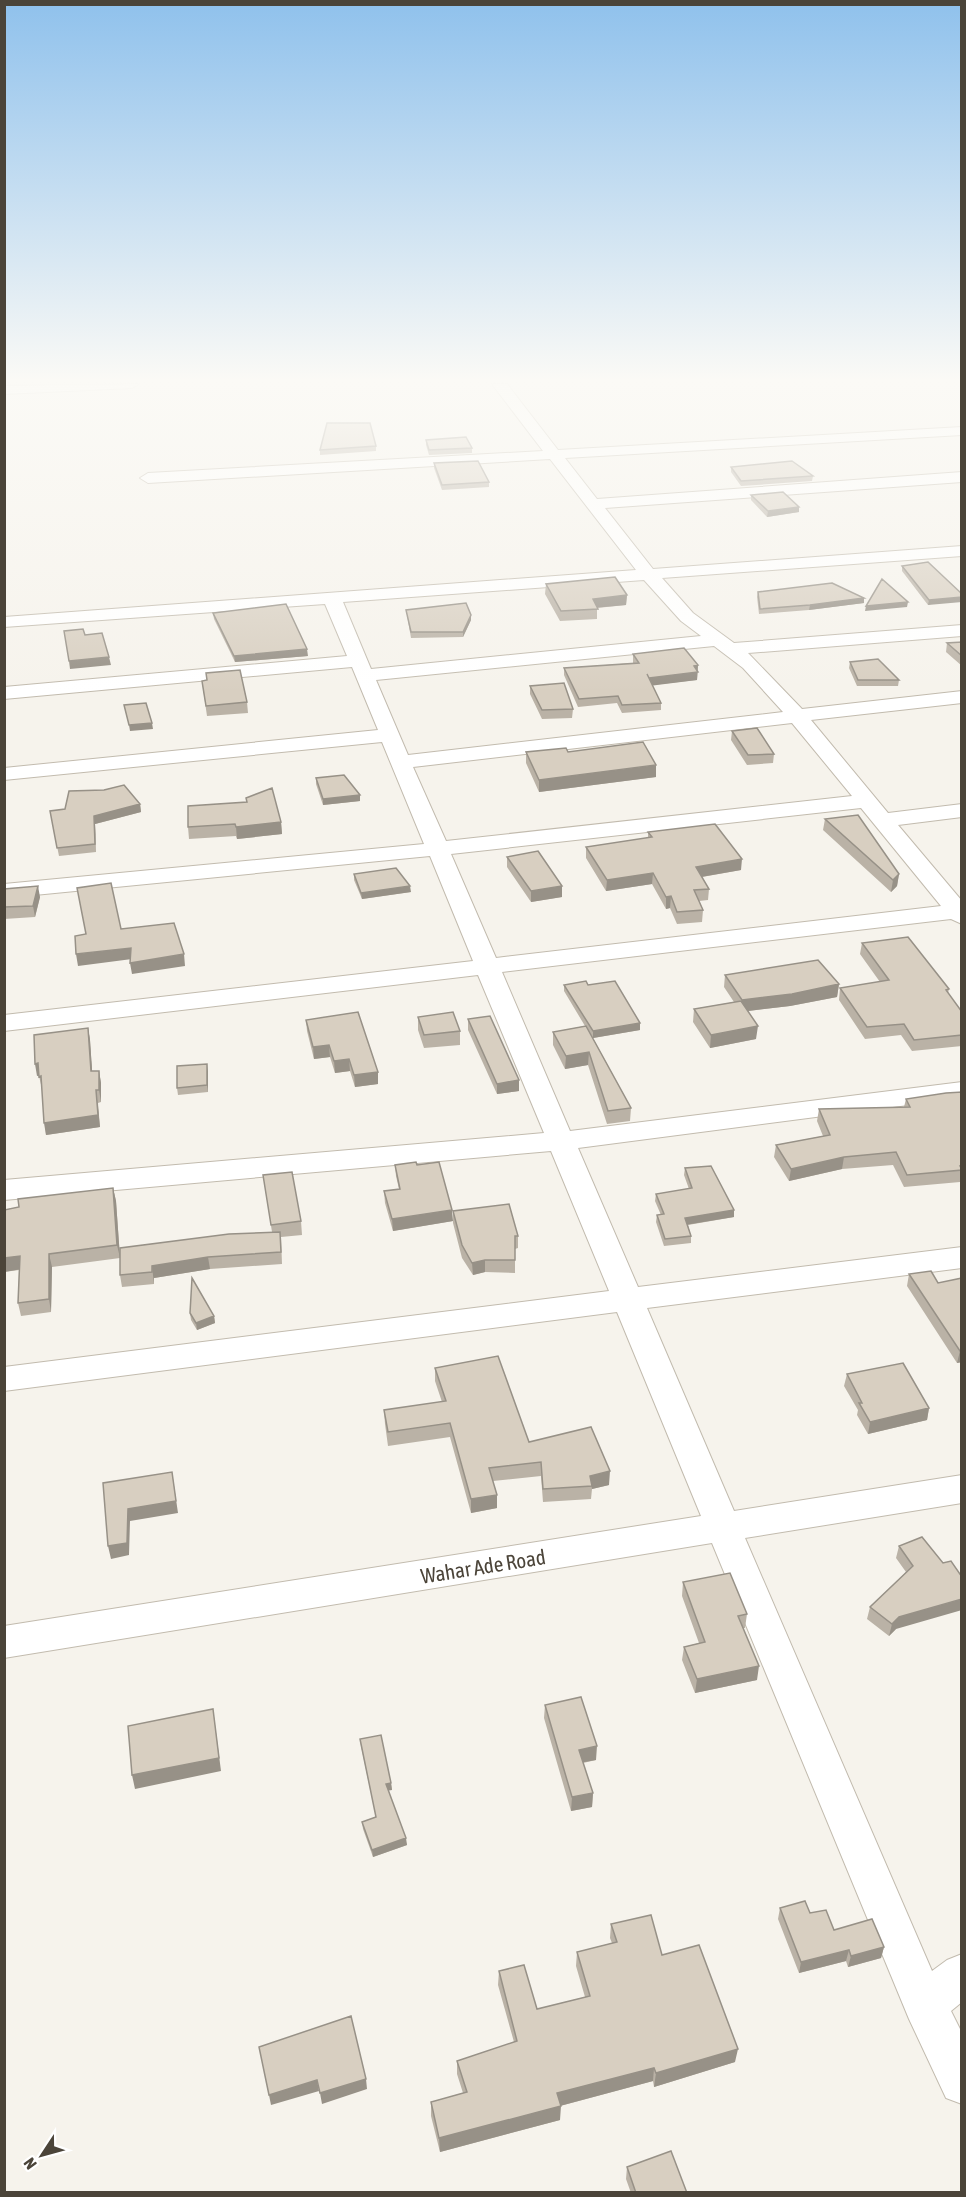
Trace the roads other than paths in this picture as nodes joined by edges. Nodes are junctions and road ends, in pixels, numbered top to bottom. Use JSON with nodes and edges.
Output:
{"nodes":[{"id":1,"x":581,"y":487,"type":"edge"},
{"id":2,"x":832,"y":487,"type":"edge"},
{"id":3,"x":594,"y":504,"type":"junction"},
{"id":4,"x":962,"y":551,"type":"edge"},
{"id":5,"x":647,"y":573,"type":"junction"},
{"id":6,"x":332,"y":598,"type":"junction"},
{"id":7,"x":4,"y":622,"type":"edge"},
{"id":8,"x":962,"y":630,"type":"edge"},
{"id":9,"x":724,"y":644,"type":"junction"},
{"id":10,"x":361,"y":668,"type":"junction"},
{"id":11,"x":4,"y":693,"type":"edge"},
{"id":12,"x":962,"y":697,"type":"edge"},
{"id":13,"x":796,"y":715,"type":"junction"},
{"id":14,"x":389,"y":735,"type":"junction"},
{"id":15,"x":400,"y":762,"type":"junction"},
{"id":16,"x":4,"y":774,"type":"edge"},
{"id":17,"x":867,"y":801,"type":"junction"},
{"id":18,"x":962,"y":810,"type":"edge"},
{"id":19,"x":882,"y":820,"type":"junction"},
{"id":20,"x":437,"y":849,"type":"junction"},
{"id":21,"x":4,"y":891,"type":"edge"},
{"id":22,"x":960,"y":913,"type":"edge"},
{"id":23,"x":486,"y":967,"type":"junction"},
{"id":24,"x":4,"y":1023,"type":"edge"},
{"id":25,"x":962,"y":1090,"type":"edge"},
{"id":26,"x":560,"y":1141,"type":"junction"},
{"id":27,"x":4,"y":1190,"type":"edge"},
{"id":28,"x":962,"y":1257,"type":"edge"},
{"id":29,"x":626,"y":1300,"type":"junction"},
{"id":30,"x":4,"y":1379,"type":"edge"},
{"id":31,"x":962,"y":1489,"type":"edge"},
{"id":32,"x":722,"y":1528,"type":"junction"},
{"id":33,"x":4,"y":1642,"type":"edge"},
{"id":34,"x":962,"y":1975,"type":"edge"},
{"id":35,"x":924,"y":2004,"type":"junction"},
{"id":36,"x":962,"y":2082,"type":"edge"}],
"edges":[{"from":1,"to":3,"type":"street"},
{"from":2,"to":3,"type":"street"},
{"from":3,"to":5,"type":"street"},
{"from":4,"to":5,"type":"street"},
{"from":5,"to":6,"type":"street"},
{"from":5,"to":9,"type":"street"},
{"from":6,"to":7,"type":"street"},
{"from":6,"to":10,"type":"street"},
{"from":8,"to":9,"type":"street"},
{"from":9,"to":10,"type":"street"},
{"from":9,"to":13,"type":"street"},
{"from":10,"to":11,"type":"street"},
{"from":10,"to":14,"type":"street"},
{"from":12,"to":13,"type":"street"},
{"from":13,"to":15,"type":"street"},
{"from":13,"to":17,"type":"street"},
{"from":14,"to":15,"type":"street"},
{"from":14,"to":16,"type":"street"},
{"from":15,"to":20,"type":"street"},
{"from":17,"to":19,"type":"street"},
{"from":17,"to":20,"type":"street"},
{"from":18,"to":19,"type":"street"},
{"from":19,"to":22,"type":"street"},
{"from":20,"to":21,"type":"street"},
{"from":20,"to":23,"type":"street"},
{"from":22,"to":23,"type":"street"},
{"from":23,"to":24,"type":"street"},
{"from":23,"to":26,"type":"street"},
{"from":25,"to":26,"type":"street"},
{"from":26,"to":27,"type":"street"},
{"from":26,"to":29,"type":"street"},
{"from":28,"to":29,"type":"street"},
{"from":29,"to":30,"type":"street"},
{"from":29,"to":32,"type":"street"},
{"from":31,"to":32,"type":"street","name":"Wahar Ade Road"},
{"from":32,"to":33,"type":"street","name":"Wahar Ade Road"},
{"from":32,"to":35,"type":"street"},
{"from":34,"to":35,"type":"street"},
{"from":35,"to":36,"type":"street"}]}
